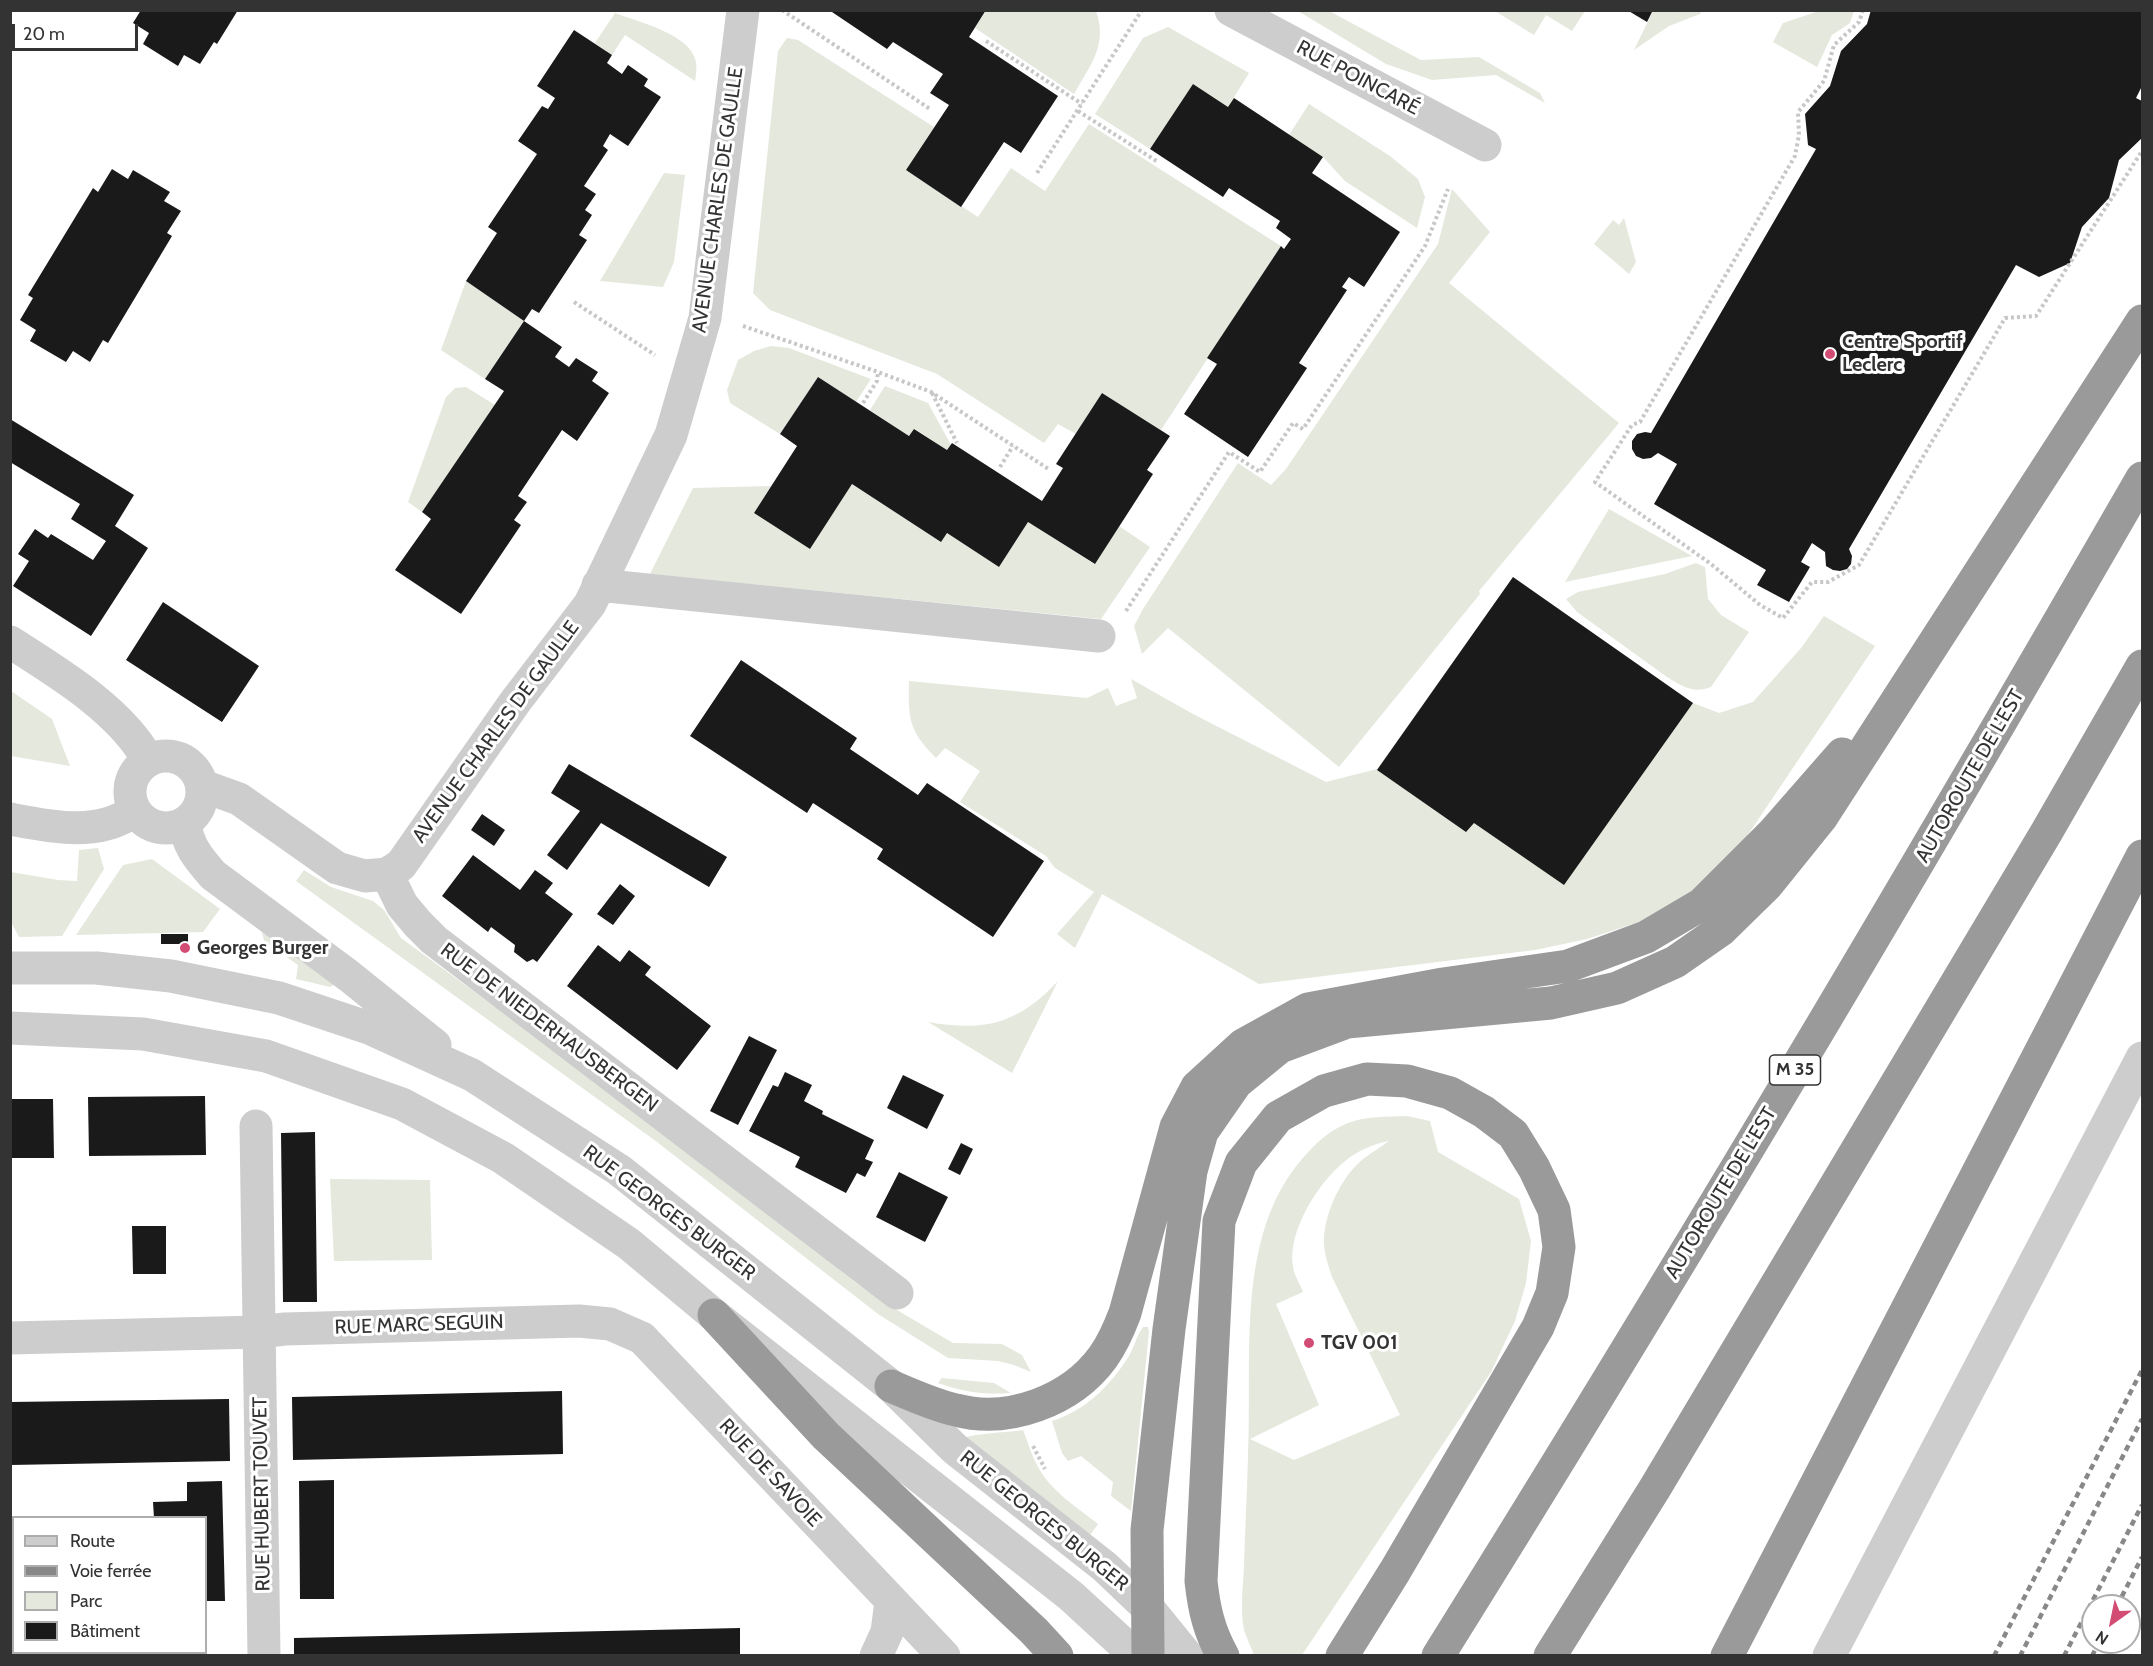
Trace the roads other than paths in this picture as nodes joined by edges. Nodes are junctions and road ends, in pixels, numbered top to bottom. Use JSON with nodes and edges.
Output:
{"nodes":[{"id":1,"x":743,"y":10,"type":"edge"},
{"id":2,"x":1231,"y":10,"type":"edge"},
{"id":3,"x":1485,"y":145,"type":"dead end"},
{"id":4,"x":2142,"y":321,"type":"edge"},
{"id":5,"x":2142,"y":478,"type":"edge"},
{"id":6,"x":598,"y":585,"type":"junction"},
{"id":7,"x":1099,"y":636,"type":"road end"},
{"id":8,"x":10,"y":642,"type":"edge"},
{"id":9,"x":2142,"y":666,"type":"edge"},
{"id":10,"x":1917,"y":669,"type":"junction"},
{"id":11,"x":148,"y":760,"type":"junction"},
{"id":12,"x":203,"y":786,"type":"junction"},
{"id":13,"x":134,"y":810,"type":"junction"},
{"id":14,"x":10,"y":819,"type":"edge"},
{"id":15,"x":185,"y":824,"type":"junction"},
{"id":16,"x":2142,"y":856,"type":"edge"},
{"id":17,"x":387,"y":874,"type":"junction"},
{"id":18,"x":10,"y":968,"type":"edge"},
{"id":19,"x":10,"y":1029,"type":"edge"},
{"id":20,"x":2142,"y":1058,"type":"edge"},
{"id":21,"x":472,"y":1075,"type":"junction"},
{"id":22,"x":256,"y":1126,"type":"dead end"},
{"id":23,"x":897,"y":1293,"type":"dead end"},
{"id":24,"x":714,"y":1315,"type":"junction"},
{"id":25,"x":579,"y":1321,"type":"joint"},
{"id":26,"x":259,"y":1332,"type":"junction"},
{"id":27,"x":10,"y":1338,"type":"edge"},
{"id":28,"x":891,"y":1386,"type":"junction"},
{"id":29,"x":891,"y":1601,"type":"junction"},
{"id":30,"x":1148,"y":1608,"type":"junction"},
{"id":31,"x":264,"y":1656,"type":"edge"},
{"id":32,"x":876,"y":1656,"type":"edge"},
{"id":33,"x":944,"y":1656,"type":"edge"},
{"id":34,"x":1057,"y":1656,"type":"edge"},
{"id":35,"x":1134,"y":1656,"type":"edge"},
{"id":36,"x":1148,"y":1656,"type":"edge"},
{"id":37,"x":1187,"y":1656,"type":"edge"},
{"id":38,"x":1223,"y":1656,"type":"edge"},
{"id":39,"x":1342,"y":1656,"type":"edge"},
{"id":40,"x":1438,"y":1656,"type":"edge"},
{"id":41,"x":1550,"y":1656,"type":"edge"},
{"id":42,"x":1727,"y":1656,"type":"edge"},
{"id":43,"x":1829,"y":1656,"type":"edge"}],
"edges":[{"from":1,"to":6,"type":"street","name":"AVENUE CHARLES DE GAULLE"},
{"from":2,"to":3,"type":"street","name":"RUE POINCARÉ"},
{"from":4,"to":10,"type":"highway"},
{"from":5,"to":40,"type":"highway","name":"AUTOROUTE DE L’EST","number":"M 35"},
{"from":6,"to":7,"type":"street"},
{"from":6,"to":17,"type":"street","name":"AVENUE CHARLES DE GAULLE"},
{"from":8,"to":11,"type":"street"},
{"from":9,"to":41,"type":"highway"},
{"from":10,"to":28,"type":"highway"},
{"from":10,"to":30,"type":"highway"},
{"from":11,"to":12,"type":"street"},
{"from":11,"to":13,"type":"street"},
{"from":12,"to":15,"type":"street"},
{"from":12,"to":17,"type":"street"},
{"from":13,"to":14,"type":"street"},
{"from":13,"to":15,"type":"street"},
{"from":15,"to":21,"type":"street"},
{"from":16,"to":42,"type":"highway"},
{"from":17,"to":23,"type":"street","name":"RUE DE NIEDERHAUSBERGEN"},
{"from":18,"to":21,"type":"street","name":"RUE GEORGES BURGER"},
{"from":19,"to":24,"type":"street"},
{"from":20,"to":43,"type":"street"},
{"from":21,"to":28,"type":"street","name":"RUE GEORGES BURGER"},
{"from":22,"to":26,"type":"street"},
{"from":24,"to":34,"type":"highway"},
{"from":24,"to":35,"type":"street"},
{"from":25,"to":26,"type":"street","name":"RUE MARC SEGUIN"},
{"from":25,"to":29,"type":"street","name":"RUE DE SAVOIE"},
{"from":26,"to":27,"type":"street","name":"RUE MARC SEGUIN"},
{"from":26,"to":31,"type":"street","name":"RUE HUBERT TOUVET"},
{"from":28,"to":30,"type":"street","name":"RUE GEORGES BURGER"},
{"from":29,"to":32,"type":"street"},
{"from":29,"to":33,"type":"street","name":"RUE DE SAVOIE"},
{"from":30,"to":36,"type":"highway"},
{"from":30,"to":37,"type":"street","name":"RUE GEORGES BURGER"},
{"from":38,"to":39,"type":"highway"}]}
